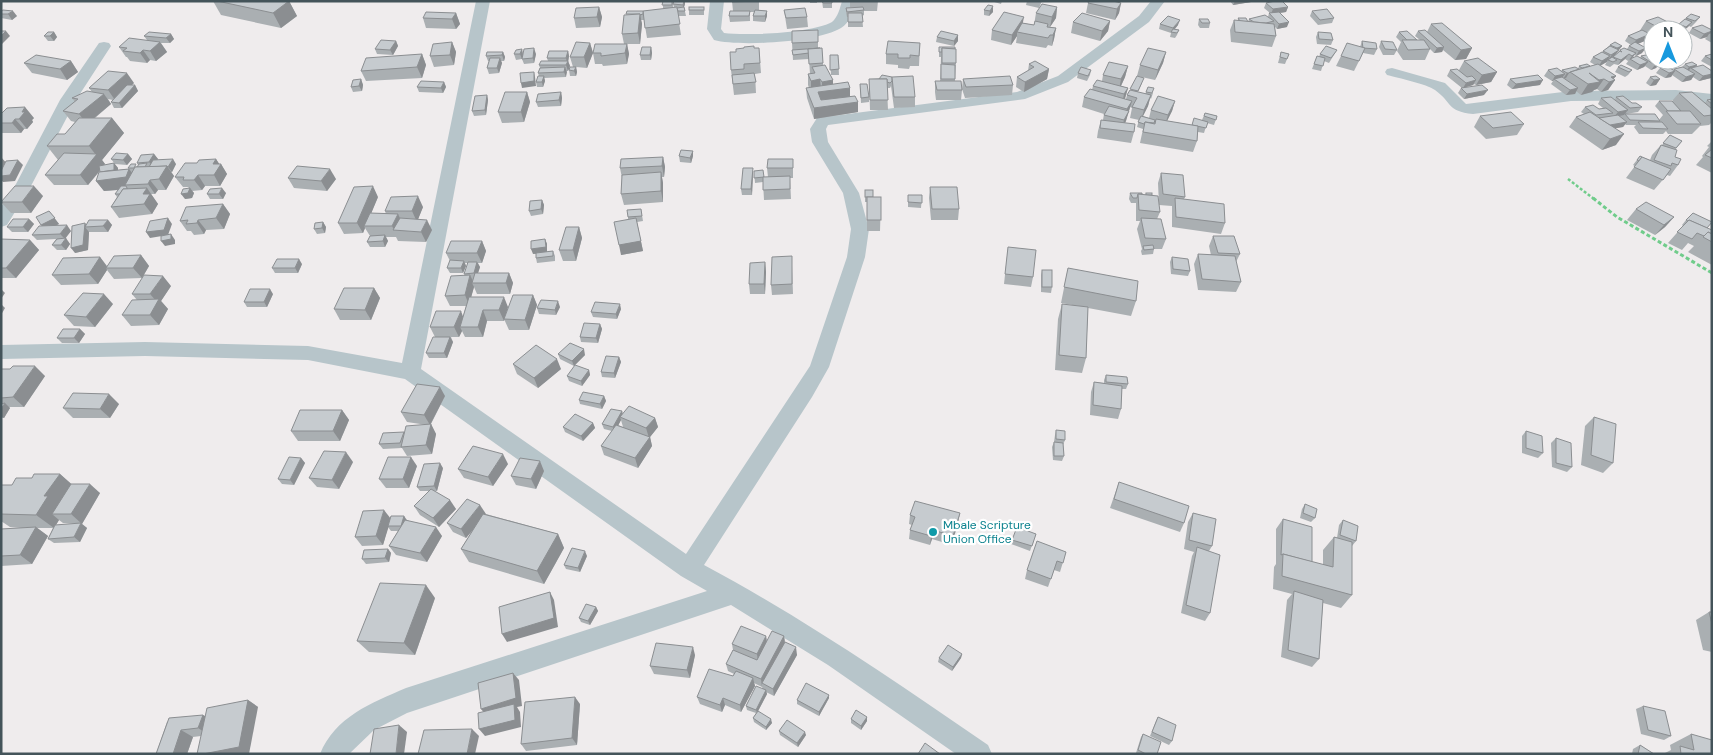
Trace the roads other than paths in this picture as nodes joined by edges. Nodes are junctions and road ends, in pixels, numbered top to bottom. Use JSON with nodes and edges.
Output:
{"nodes":[{"id":1,"x":484,"y":1,"type":"edge"},
{"id":2,"x":717,"y":1,"type":"edge"},
{"id":3,"x":849,"y":1,"type":"edge"},
{"id":4,"x":1158,"y":1,"type":"edge"},
{"id":5,"x":104,"y":46,"type":"dead end"},
{"id":6,"x":1392,"y":72,"type":"dead end"},
{"id":7,"x":1712,"y":99,"type":"edge"},
{"id":8,"x":1,"y":221,"type":"edge"},
{"id":9,"x":1,"y":352,"type":"edge"},
{"id":10,"x":410,"y":372,"type":"junction"},
{"id":11,"x":689,"y":569,"type":"junction"},
{"id":12,"x":734,"y":593,"type":"junction"},
{"id":13,"x":333,"y":754,"type":"edge"},
{"id":14,"x":979,"y":754,"type":"edge"}],
"edges":[{"from":1,"to":10,"type":"street"},
{"from":2,"to":3,"type":"street"},
{"from":4,"to":11,"type":"street"},
{"from":5,"to":8,"type":"street"},
{"from":6,"to":7,"type":"street"},
{"from":9,"to":10,"type":"street"},
{"from":10,"to":11,"type":"street"},
{"from":11,"to":12,"type":"street"},
{"from":12,"to":13,"type":"street"},
{"from":12,"to":14,"type":"street"}]}
